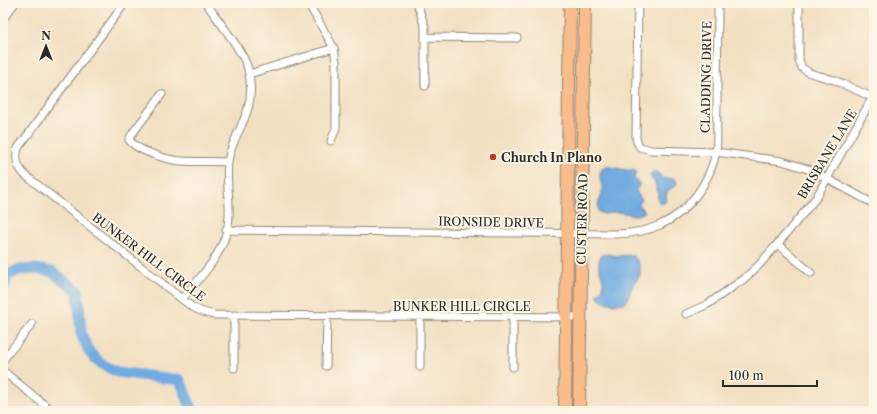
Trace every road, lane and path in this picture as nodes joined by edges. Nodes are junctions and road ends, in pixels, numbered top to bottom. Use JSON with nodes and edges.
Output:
{"nodes":[{"id":1,"x":15,"y":3,"type":"edge"},
{"id":2,"x":125,"y":3,"type":"edge"},
{"id":3,"x":206,"y":3,"type":"edge"},
{"id":4,"x":308,"y":3,"type":"edge"},
{"id":5,"x":417,"y":3,"type":"edge"},
{"id":6,"x":570,"y":3,"type":"edge"},
{"id":7,"x":585,"y":3,"type":"edge"},
{"id":8,"x":638,"y":3,"type":"edge"},
{"id":9,"x":718,"y":3,"type":"edge"},
{"id":10,"x":799,"y":3,"type":"edge"},
{"id":11,"x":3,"y":19,"type":"edge"},
{"id":12,"x":425,"y":37,"type":"junction"},
{"id":13,"x":517,"y":38,"type":"dead end"},
{"id":14,"x":334,"y":48,"type":"junction"},
{"id":15,"x":249,"y":74,"type":"junction"},
{"id":16,"x":425,"y":86,"type":"dead end"},
{"id":17,"x":162,"y":94,"type":"dead end"},
{"id":18,"x":874,"y":97,"type":"edge"},
{"id":19,"x":330,"y":141,"type":"dead end"},
{"id":20,"x":716,"y":152,"type":"junction"},
{"id":21,"x":228,"y":162,"type":"junction"},
{"id":22,"x":828,"y":178,"type":"junction"},
{"id":23,"x":874,"y":204,"type":"edge"},
{"id":24,"x":226,"y":230,"type":"junction"},
{"id":25,"x":568,"y":234,"type":"junction"},
{"id":26,"x":582,"y":234,"type":"junction"},
{"id":27,"x":778,"y":244,"type":"junction"},
{"id":28,"x":811,"y":273,"type":"dead end"},
{"id":29,"x":182,"y":299,"type":"junction"},
{"id":30,"x":686,"y":314,"type":"dead end"},
{"id":31,"x":234,"y":316,"type":"junction"},
{"id":32,"x":327,"y":316,"type":"junction"},
{"id":33,"x":420,"y":316,"type":"junction"},
{"id":34,"x":513,"y":317,"type":"junction"},
{"id":35,"x":567,"y":317,"type":"junction"},
{"id":36,"x":580,"y":317,"type":"junction"},
{"id":37,"x":32,"y":324,"type":"dead end"},
{"id":38,"x":3,"y":360,"type":"edge"},
{"id":39,"x":326,"y":366,"type":"dead end"},
{"id":40,"x":420,"y":367,"type":"dead end"},
{"id":41,"x":513,"y":367,"type":"dead end"},
{"id":42,"x":234,"y":368,"type":"dead end"},
{"id":43,"x":3,"y":371,"type":"edge"},
{"id":44,"x":52,"y":411,"type":"edge"},
{"id":45,"x":565,"y":411,"type":"edge"},
{"id":46,"x":579,"y":411,"type":"edge"}],
"edges":[{"from":1,"to":11,"type":"street"},
{"from":2,"to":29,"type":"street","name":"BUNKER HILL CIRCLE"},
{"from":3,"to":15,"type":"street"},
{"from":4,"to":14,"type":"street"},
{"from":5,"to":12,"type":"street"},
{"from":6,"to":25,"type":"main road","name":"CUSTER ROAD"},
{"from":7,"to":26,"type":"main road","name":"CUSTER ROAD"},
{"from":8,"to":20,"type":"street"},
{"from":9,"to":20,"type":"street","name":"CLADDING DRIVE"},
{"from":10,"to":18,"type":"street"},
{"from":12,"to":13,"type":"street"},
{"from":12,"to":16,"type":"street"},
{"from":14,"to":15,"type":"street"},
{"from":14,"to":19,"type":"street"},
{"from":15,"to":21,"type":"street"},
{"from":17,"to":21,"type":"street"},
{"from":18,"to":22,"type":"street","name":"BRISBANE LANE"},
{"from":20,"to":22,"type":"street"},
{"from":20,"to":26,"type":"street","name":"IRONSIDE DRIVE"},
{"from":21,"to":24,"type":"street"},
{"from":22,"to":23,"type":"street"},
{"from":22,"to":27,"type":"street","name":"BRISBANE LANE"},
{"from":24,"to":25,"type":"street","name":"IRONSIDE DRIVE"},
{"from":24,"to":29,"type":"street"},
{"from":25,"to":26,"type":"street","name":"IRONSIDE DRIVE"},
{"from":25,"to":35,"type":"main road","name":"CUSTER ROAD"},
{"from":26,"to":36,"type":"main road","name":"CUSTER ROAD"},
{"from":27,"to":28,"type":"street"},
{"from":27,"to":30,"type":"street","name":"BRISBANE LANE"},
{"from":29,"to":31,"type":"street","name":"BUNKER HILL CIRCLE"},
{"from":31,"to":32,"type":"street","name":"BUNKER HILL CIRCLE"},
{"from":31,"to":42,"type":"street"},
{"from":32,"to":33,"type":"street","name":"BUNKER HILL CIRCLE"},
{"from":32,"to":39,"type":"street"},
{"from":33,"to":34,"type":"street","name":"BUNKER HILL CIRCLE"},
{"from":33,"to":40,"type":"street"},
{"from":34,"to":35,"type":"street","name":"BUNKER HILL CIRCLE"},
{"from":34,"to":41,"type":"street"},
{"from":35,"to":36,"type":"street","name":"BUNKER HILL CIRCLE"},
{"from":35,"to":45,"type":"main road","name":"CUSTER ROAD"},
{"from":36,"to":46,"type":"main road","name":"CUSTER ROAD"},
{"from":37,"to":38,"type":"street"},
{"from":43,"to":44,"type":"street"}]}
